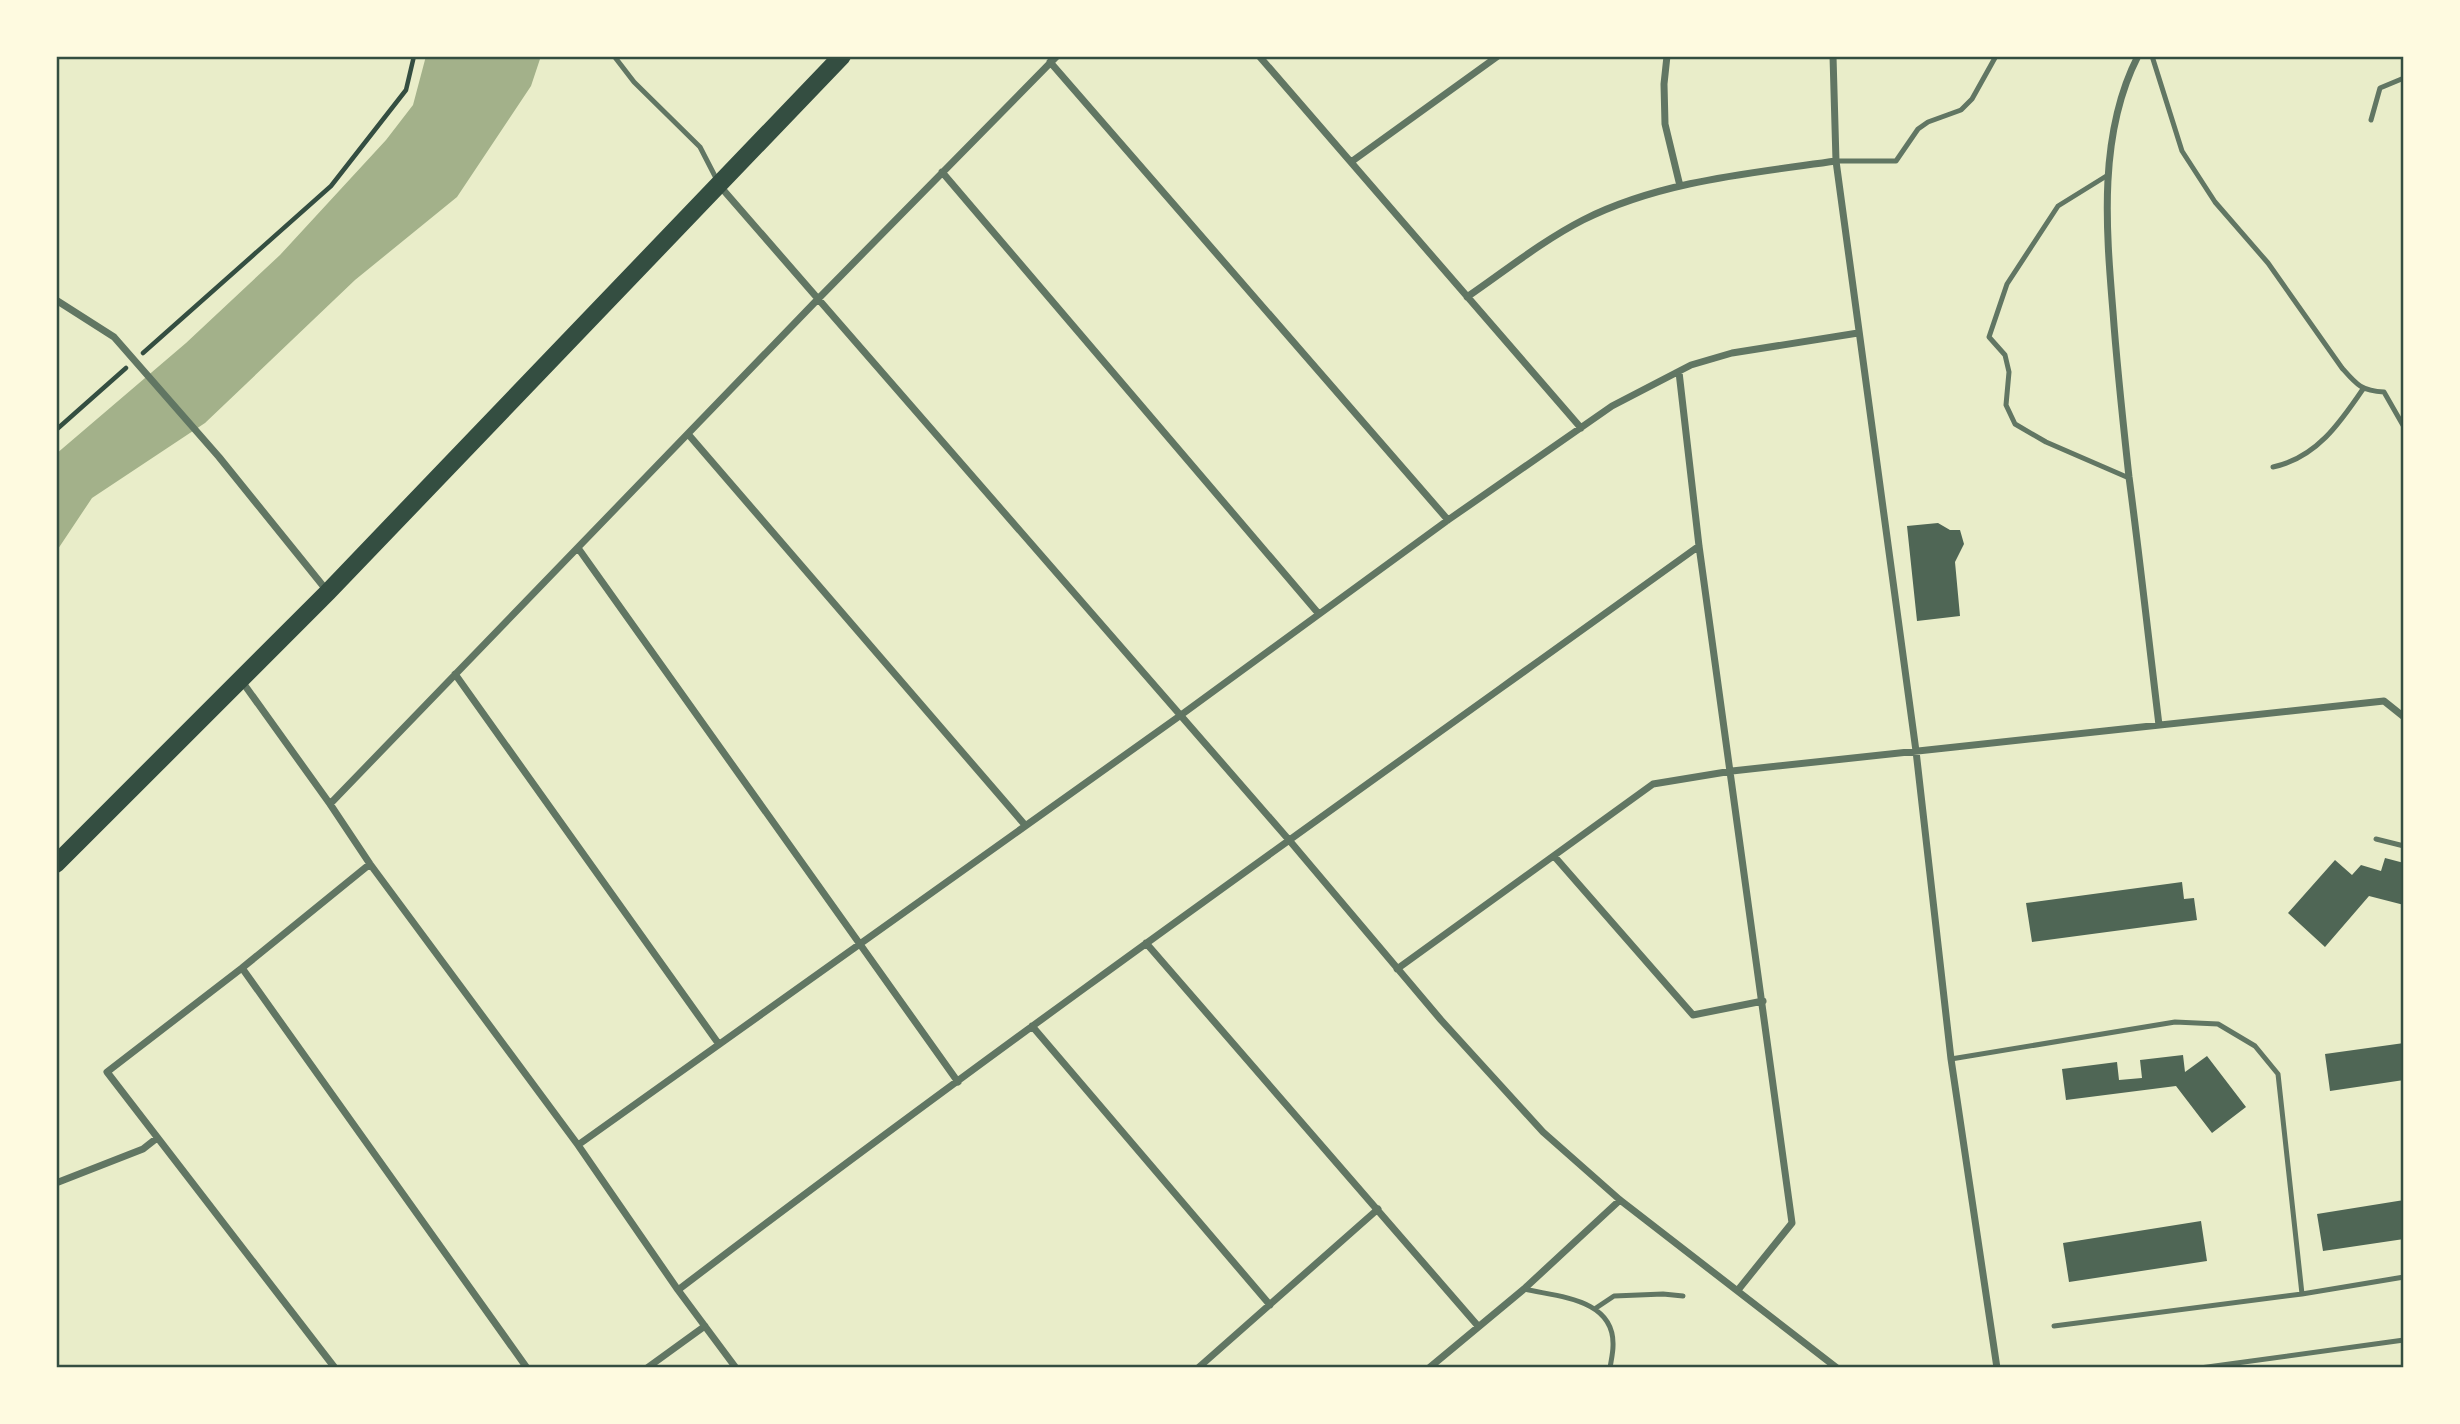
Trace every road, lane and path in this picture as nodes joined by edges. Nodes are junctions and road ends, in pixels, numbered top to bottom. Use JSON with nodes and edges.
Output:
{"nodes":[{"id":1,"x":414,"y":56,"type":"edge"},
{"id":2,"x":614,"y":56,"type":"edge"},
{"id":3,"x":842,"y":56,"type":"edge"},
{"id":4,"x":1057,"y":56,"type":"edge"},
{"id":5,"x":1258,"y":56,"type":"edge"},
{"id":6,"x":1498,"y":56,"type":"edge"},
{"id":7,"x":1667,"y":56,"type":"edge"},
{"id":8,"x":1833,"y":56,"type":"edge"},
{"id":9,"x":1996,"y":56,"type":"edge"},
{"id":10,"x":2138,"y":56,"type":"edge"},
{"id":11,"x":2152,"y":56,"type":"edge"},
{"id":12,"x":1050,"y":62,"type":"junction"},
{"id":13,"x":2404,"y":78,"type":"edge"},
{"id":14,"x":2371,"y":120,"type":"dead end"},
{"id":15,"x":1836,"y":161,"type":"junction"},
{"id":16,"x":1351,"y":162,"type":"junction"},
{"id":17,"x":942,"y":172,"type":"junction"},
{"id":18,"x":2108,"y":175,"type":"junction"},
{"id":19,"x":719,"y":185,"type":"junction"},
{"id":20,"x":1680,"y":186,"type":"junction"},
{"id":21,"x":1467,"y":297,"type":"junction"},
{"id":22,"x":818,"y":299,"type":"junction"},
{"id":23,"x":56,"y":300,"type":"edge"},
{"id":24,"x":1857,"y":333,"type":"junction"},
{"id":25,"x":138,"y":358,"type":"dead end"},
{"id":26,"x":127,"y":367,"type":"dead end"},
{"id":27,"x":1679,"y":372,"type":"junction"},
{"id":28,"x":2363,"y":389,"type":"junction"},
{"id":29,"x":2404,"y":427,"type":"edge"},
{"id":30,"x":1581,"y":428,"type":"junction"},
{"id":31,"x":56,"y":430,"type":"edge"},
{"id":32,"x":688,"y":434,"type":"junction"},
{"id":33,"x":2273,"y":467,"type":"dead end"},
{"id":34,"x":2130,"y":478,"type":"junction"},
{"id":35,"x":1448,"y":520,"type":"junction"},
{"id":36,"x":1699,"y":546,"type":"junction"},
{"id":37,"x":578,"y":548,"type":"junction"},
{"id":38,"x":328,"y":592,"type":"junction"},
{"id":39,"x":1318,"y":613,"type":"junction"},
{"id":40,"x":455,"y":674,"type":"junction"},
{"id":41,"x":240,"y":680,"type":"junction"},
{"id":42,"x":1181,"y":715,"type":"junction"},
{"id":43,"x":2404,"y":717,"type":"edge"},
{"id":44,"x":2159,"y":725,"type":"junction"},
{"id":45,"x":1916,"y":751,"type":"junction"},
{"id":46,"x":1732,"y":771,"type":"junction"},
{"id":47,"x":330,"y":804,"type":"junction"},
{"id":48,"x":1025,"y":825,"type":"junction"},
{"id":49,"x":2376,"y":839,"type":"dead end"},
{"id":50,"x":1289,"y":840,"type":"junction"},
{"id":51,"x":2404,"y":846,"type":"edge"},
{"id":52,"x":1554,"y":856,"type":"junction"},
{"id":53,"x":56,"y":864,"type":"edge"},
{"id":54,"x":370,"y":864,"type":"junction"},
{"id":55,"x":1146,"y":943,"type":"junction"},
{"id":56,"x":858,"y":944,"type":"junction"},
{"id":57,"x":242,"y":968,"type":"junction"},
{"id":58,"x":1397,"y":969,"type":"junction"},
{"id":59,"x":1763,"y":1001,"type":"junction"},
{"id":60,"x":1032,"y":1026,"type":"junction"},
{"id":61,"x":718,"y":1043,"type":"junction"},
{"id":62,"x":1951,"y":1059,"type":"junction"},
{"id":63,"x":958,"y":1082,"type":"junction"},
{"id":64,"x":157,"y":1138,"type":"junction"},
{"id":65,"x":578,"y":1145,"type":"junction"},
{"id":66,"x":56,"y":1183,"type":"edge"},
{"id":67,"x":1620,"y":1200,"type":"junction"},
{"id":68,"x":1378,"y":1209,"type":"junction"},
{"id":69,"x":2404,"y":1276,"type":"edge"},
{"id":70,"x":1524,"y":1289,"type":"junction"},
{"id":71,"x":678,"y":1290,"type":"junction"},
{"id":72,"x":1738,"y":1290,"type":"junction"},
{"id":73,"x":2302,"y":1294,"type":"junction"},
{"id":74,"x":1683,"y":1296,"type":"dead end"},
{"id":75,"x":1270,"y":1306,"type":"junction"},
{"id":76,"x":1597,"y":1308,"type":"junction"},
{"id":77,"x":705,"y":1326,"type":"junction"},
{"id":78,"x":1478,"y":1326,"type":"junction"},
{"id":79,"x":2054,"y":1326,"type":"dead end"},
{"id":80,"x":2404,"y":1340,"type":"edge"},
{"id":81,"x":2268,"y":1359,"type":"junction"},
{"id":82,"x":335,"y":1368,"type":"edge"},
{"id":83,"x":527,"y":1368,"type":"edge"},
{"id":84,"x":647,"y":1368,"type":"edge"},
{"id":85,"x":736,"y":1368,"type":"edge"},
{"id":86,"x":1198,"y":1368,"type":"edge"},
{"id":87,"x":1429,"y":1368,"type":"edge"},
{"id":88,"x":1610,"y":1368,"type":"edge"},
{"id":89,"x":1837,"y":1368,"type":"edge"},
{"id":90,"x":1997,"y":1368,"type":"edge"},
{"id":91,"x":2200,"y":1368,"type":"edge"},
{"id":92,"x":2269,"y":1368,"type":"edge"}],
"edges":[{"from":1,"to":25,"type":"path"},
{"from":2,"to":19,"type":"lane"},
{"from":3,"to":19,"type":"main road"},
{"from":4,"to":12,"type":"street"},
{"from":5,"to":16,"type":"street"},
{"from":6,"to":16,"type":"street"},
{"from":7,"to":20,"type":"street"},
{"from":8,"to":15,"type":"street"},
{"from":9,"to":15,"type":"lane"},
{"from":10,"to":18,"type":"street"},
{"from":11,"to":28,"type":"lane"},
{"from":12,"to":17,"type":"street"},
{"from":12,"to":35,"type":"street"},
{"from":13,"to":14,"type":"lane"},
{"from":15,"to":20,"type":"street"},
{"from":15,"to":24,"type":"street"},
{"from":16,"to":21,"type":"street"},
{"from":17,"to":22,"type":"street"},
{"from":17,"to":39,"type":"street"},
{"from":18,"to":34,"type":"street"},
{"from":18,"to":34,"type":"lane"},
{"from":19,"to":22,"type":"street"},
{"from":19,"to":38,"type":"main road"},
{"from":20,"to":21,"type":"street"},
{"from":21,"to":30,"type":"street"},
{"from":22,"to":32,"type":"street"},
{"from":22,"to":42,"type":"street"},
{"from":23,"to":38,"type":"street"},
{"from":24,"to":27,"type":"street"},
{"from":24,"to":45,"type":"street"},
{"from":26,"to":31,"type":"path"},
{"from":27,"to":30,"type":"street"},
{"from":27,"to":36,"type":"street"},
{"from":28,"to":29,"type":"lane"},
{"from":28,"to":33,"type":"lane"},
{"from":30,"to":35,"type":"street"},
{"from":32,"to":37,"type":"street"},
{"from":32,"to":48,"type":"street"},
{"from":34,"to":44,"type":"street"},
{"from":35,"to":39,"type":"street"},
{"from":36,"to":46,"type":"street"},
{"from":36,"to":50,"type":"street"},
{"from":37,"to":40,"type":"street"},
{"from":37,"to":56,"type":"street"},
{"from":38,"to":41,"type":"main road"},
{"from":39,"to":42,"type":"street"},
{"from":40,"to":47,"type":"street"},
{"from":40,"to":61,"type":"street"},
{"from":41,"to":47,"type":"street"},
{"from":41,"to":53,"type":"main road"},
{"from":42,"to":48,"type":"street"},
{"from":42,"to":50,"type":"street"},
{"from":43,"to":44,"type":"street"},
{"from":44,"to":45,"type":"street"},
{"from":45,"to":46,"type":"street"},
{"from":45,"to":62,"type":"street"},
{"from":46,"to":52,"type":"street"},
{"from":46,"to":59,"type":"street"},
{"from":47,"to":54,"type":"street"},
{"from":48,"to":56,"type":"street"},
{"from":49,"to":51,"type":"lane"},
{"from":50,"to":55,"type":"street"},
{"from":50,"to":58,"type":"street"},
{"from":52,"to":58,"type":"street"},
{"from":52,"to":59,"type":"street"},
{"from":54,"to":57,"type":"street"},
{"from":54,"to":65,"type":"street"},
{"from":55,"to":60,"type":"street"},
{"from":55,"to":68,"type":"street"},
{"from":56,"to":61,"type":"street"},
{"from":56,"to":63,"type":"street"},
{"from":57,"to":64,"type":"street"},
{"from":57,"to":83,"type":"street"},
{"from":58,"to":67,"type":"street"},
{"from":59,"to":72,"type":"street"},
{"from":60,"to":63,"type":"street"},
{"from":60,"to":75,"type":"street"},
{"from":61,"to":65,"type":"street"},
{"from":62,"to":73,"type":"lane"},
{"from":62,"to":90,"type":"street"},
{"from":63,"to":71,"type":"street"},
{"from":64,"to":66,"type":"street"},
{"from":64,"to":82,"type":"street"},
{"from":65,"to":71,"type":"street"},
{"from":67,"to":70,"type":"street"},
{"from":67,"to":72,"type":"street"},
{"from":68,"to":75,"type":"street"},
{"from":68,"to":78,"type":"street"},
{"from":69,"to":73,"type":"lane"},
{"from":70,"to":76,"type":"lane"},
{"from":70,"to":78,"type":"street"},
{"from":71,"to":77,"type":"street"},
{"from":72,"to":89,"type":"street"},
{"from":73,"to":79,"type":"lane"},
{"from":74,"to":76,"type":"lane"},
{"from":75,"to":86,"type":"street"},
{"from":76,"to":88,"type":"lane"},
{"from":77,"to":84,"type":"street"},
{"from":77,"to":85,"type":"street"},
{"from":78,"to":87,"type":"street"},
{"from":80,"to":81,"type":"lane"},
{"from":81,"to":91,"type":"lane"},
{"from":81,"to":92,"type":"lane"}]}
